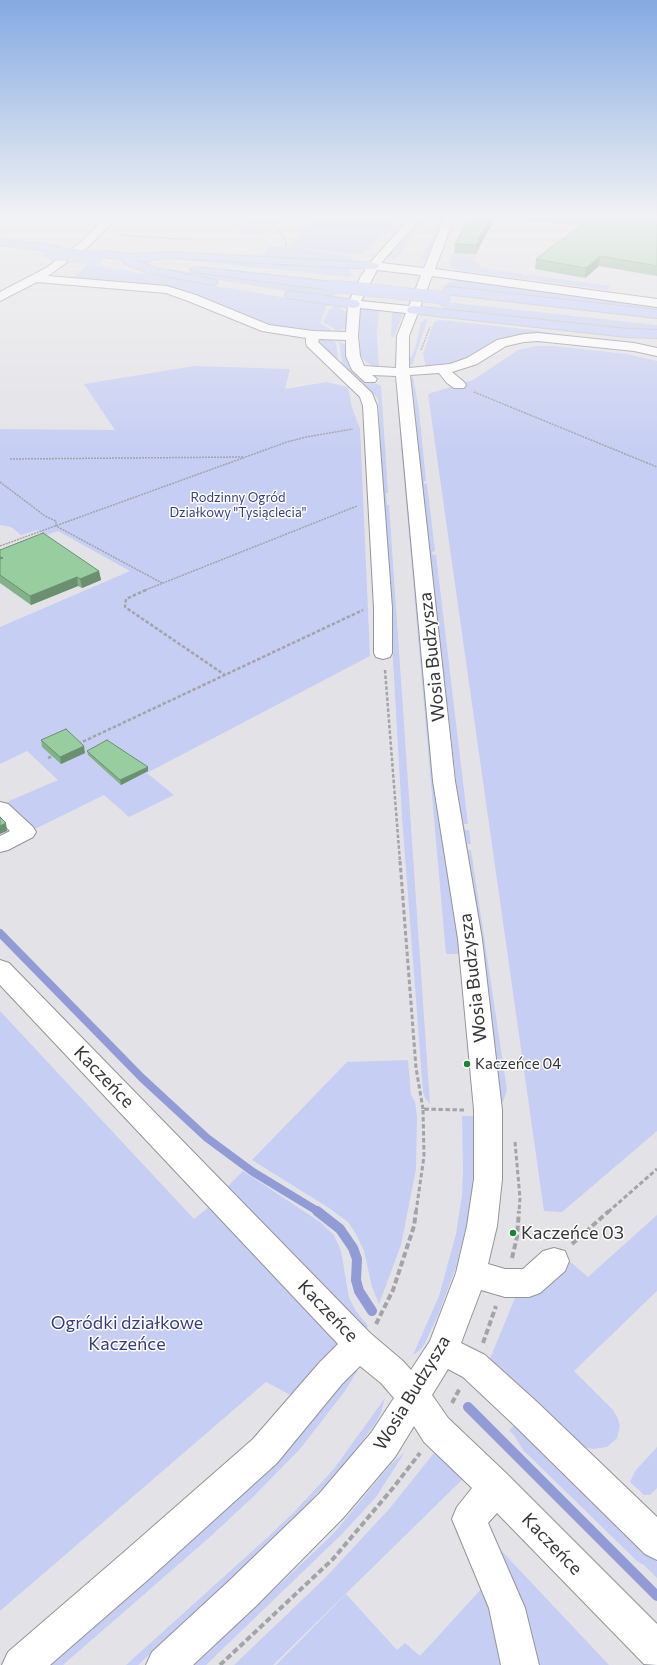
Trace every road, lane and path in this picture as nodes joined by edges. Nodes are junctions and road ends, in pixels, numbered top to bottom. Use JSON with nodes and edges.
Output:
{"nodes":[{"id":1,"x":185,"y":296,"type":"edge"},
{"id":2,"x":295,"y":296,"type":"edge"},
{"id":3,"x":358,"y":296,"type":"edge"},
{"id":4,"x":419,"y":296,"type":"edge"},
{"id":5,"x":452,"y":296,"type":"edge"},
{"id":6,"x":455,"y":296,"type":"edge"},
{"id":7,"x":603,"y":296,"type":"edge"},
{"id":8,"x":657,"y":303,"type":"edge"},
{"id":9,"x":354,"y":304,"type":"junction"},
{"id":10,"x":413,"y":310,"type":"junction"},
{"id":11,"x":657,"y":314,"type":"edge"},
{"id":12,"x":657,"y":322,"type":"edge"},
{"id":13,"x":431,"y":325,"type":"dead end"},
{"id":14,"x":657,"y":334,"type":"edge"},
{"id":15,"x":313,"y":335,"type":"junction"},
{"id":16,"x":352,"y":336,"type":"junction"},
{"id":17,"x":657,"y":352,"type":"edge"},
{"id":18,"x":443,"y":369,"type":"junction"},
{"id":19,"x":359,"y":370,"type":"junction"},
{"id":20,"x":417,"y":371,"type":"junction"},
{"id":21,"x":395,"y":385,"type":"junction"},
{"id":22,"x":459,"y":385,"type":"joint"},
{"id":23,"x":371,"y":427,"type":"junction"},
{"id":24,"x":245,"y":457,"type":"junction"},
{"id":25,"x":10,"y":459,"type":"dead end"},
{"id":26,"x":657,"y":467,"type":"edge"},
{"id":27,"x":0,"y":482,"type":"edge"},
{"id":28,"x":378,"y":503,"type":"junction"},
{"id":29,"x":56,"y":526,"type":"junction"},
{"id":30,"x":0,"y":546,"type":"edge"},
{"id":31,"x":163,"y":583,"type":"junction"},
{"id":32,"x":383,"y":608,"type":"junction"},
{"id":33,"x":383,"y":653,"type":"joint"},
{"id":34,"x":225,"y":675,"type":"junction"},
{"id":35,"x":76,"y":745,"type":"edge"},
{"id":36,"x":62,"y":752,"type":"edge"},
{"id":37,"x":48,"y":758,"type":"dead end"},
{"id":38,"x":0,"y":809,"type":"edge"},
{"id":39,"x":0,"y":844,"type":"edge"},
{"id":40,"x":0,"y":969,"type":"edge"},
{"id":41,"x":423,"y":1110,"type":"junction"},
{"id":42,"x":488,"y":1110,"type":"junction"},
{"id":43,"x":657,"y":1169,"type":"edge"},
{"id":44,"x":554,"y":1261,"type":"joint"},
{"id":45,"x":471,"y":1273,"type":"junction"},
{"id":46,"x":359,"y":1344,"type":"junction"},
{"id":47,"x":442,"y":1350,"type":"junction"},
{"id":48,"x":414,"y":1397,"type":"junction"},
{"id":49,"x":425,"y":1446,"type":"dead end"},
{"id":50,"x":496,"y":1487,"type":"junction"},
{"id":51,"x":657,"y":1542,"type":"edge"},
{"id":52,"x":657,"y":1651,"type":"edge"},
{"id":53,"x":21,"y":1665,"type":"edge"},
{"id":54,"x":165,"y":1665,"type":"edge"},
{"id":55,"x":220,"y":1665,"type":"edge"},
{"id":56,"x":520,"y":1665,"type":"edge"}],
"edges":[{"from":1,"to":15,"type":"street"},
{"from":2,"to":9,"type":"highway"},
{"from":3,"to":9,"type":"street"},
{"from":4,"to":10,"type":"street","name":"Wosia Budzysza"},
{"from":5,"to":12,"type":"highway"},
{"from":6,"to":11,"type":"highway"},
{"from":7,"to":8,"type":"street"},
{"from":9,"to":10,"type":"street"},
{"from":9,"to":16,"type":"street"},
{"from":10,"to":14,"type":"highway"},
{"from":10,"to":21,"type":"street","name":"Wosia Budzysza"},
{"from":13,"to":20,"type":"path"},
{"from":15,"to":16,"type":"street"},
{"from":15,"to":23,"type":"street"},
{"from":16,"to":19,"type":"street"},
{"from":17,"to":18,"type":"street"},
{"from":18,"to":20,"type":"street"},
{"from":18,"to":22,"type":"street"},
{"from":19,"to":21,"type":"street"},
{"from":19,"to":21,"type":"street"},
{"from":20,"to":21,"type":"street"},
{"from":21,"to":42,"type":"street","name":"Wosia Budzysza"},
{"from":22,"to":26,"type":"path"},
{"from":23,"to":24,"type":"path"},
{"from":23,"to":28,"type":"street"},
{"from":24,"to":25,"type":"path"},
{"from":24,"to":29,"type":"path"},
{"from":27,"to":29,"type":"path"},
{"from":28,"to":31,"type":"path"},
{"from":28,"to":32,"type":"street"},
{"from":29,"to":30,"type":"path"},
{"from":29,"to":31,"type":"path"},
{"from":31,"to":34,"type":"path"},
{"from":32,"to":33,"type":"street"},
{"from":32,"to":34,"type":"path"},
{"from":33,"to":41,"type":"path"},
{"from":34,"to":35,"type":"path"},
{"from":36,"to":37,"type":"path"},
{"from":38,"to":39,"type":"street"},
{"from":40,"to":46,"type":"street","name":"Kaczeńce"},
{"from":41,"to":42,"type":"path"},
{"from":41,"to":46,"type":"path"},
{"from":42,"to":45,"type":"street","name":"Wosia Budzysza"},
{"from":43,"to":44,"type":"path"},
{"from":44,"to":45,"type":"street"},
{"from":45,"to":47,"type":"street","name":"Wosia Budzysza"},
{"from":46,"to":48,"type":"street","name":"Kaczeńce"},
{"from":46,"to":53,"type":"street"},
{"from":47,"to":48,"type":"street","name":"Wosia Budzysza"},
{"from":47,"to":51,"type":"street"},
{"from":48,"to":50,"type":"street","name":"Kaczeńce"},
{"from":48,"to":54,"type":"street","name":"Wosia Budzysza"},
{"from":49,"to":55,"type":"path"},
{"from":50,"to":52,"type":"street","name":"Kaczeńce"},
{"from":50,"to":56,"type":"street"}]}
